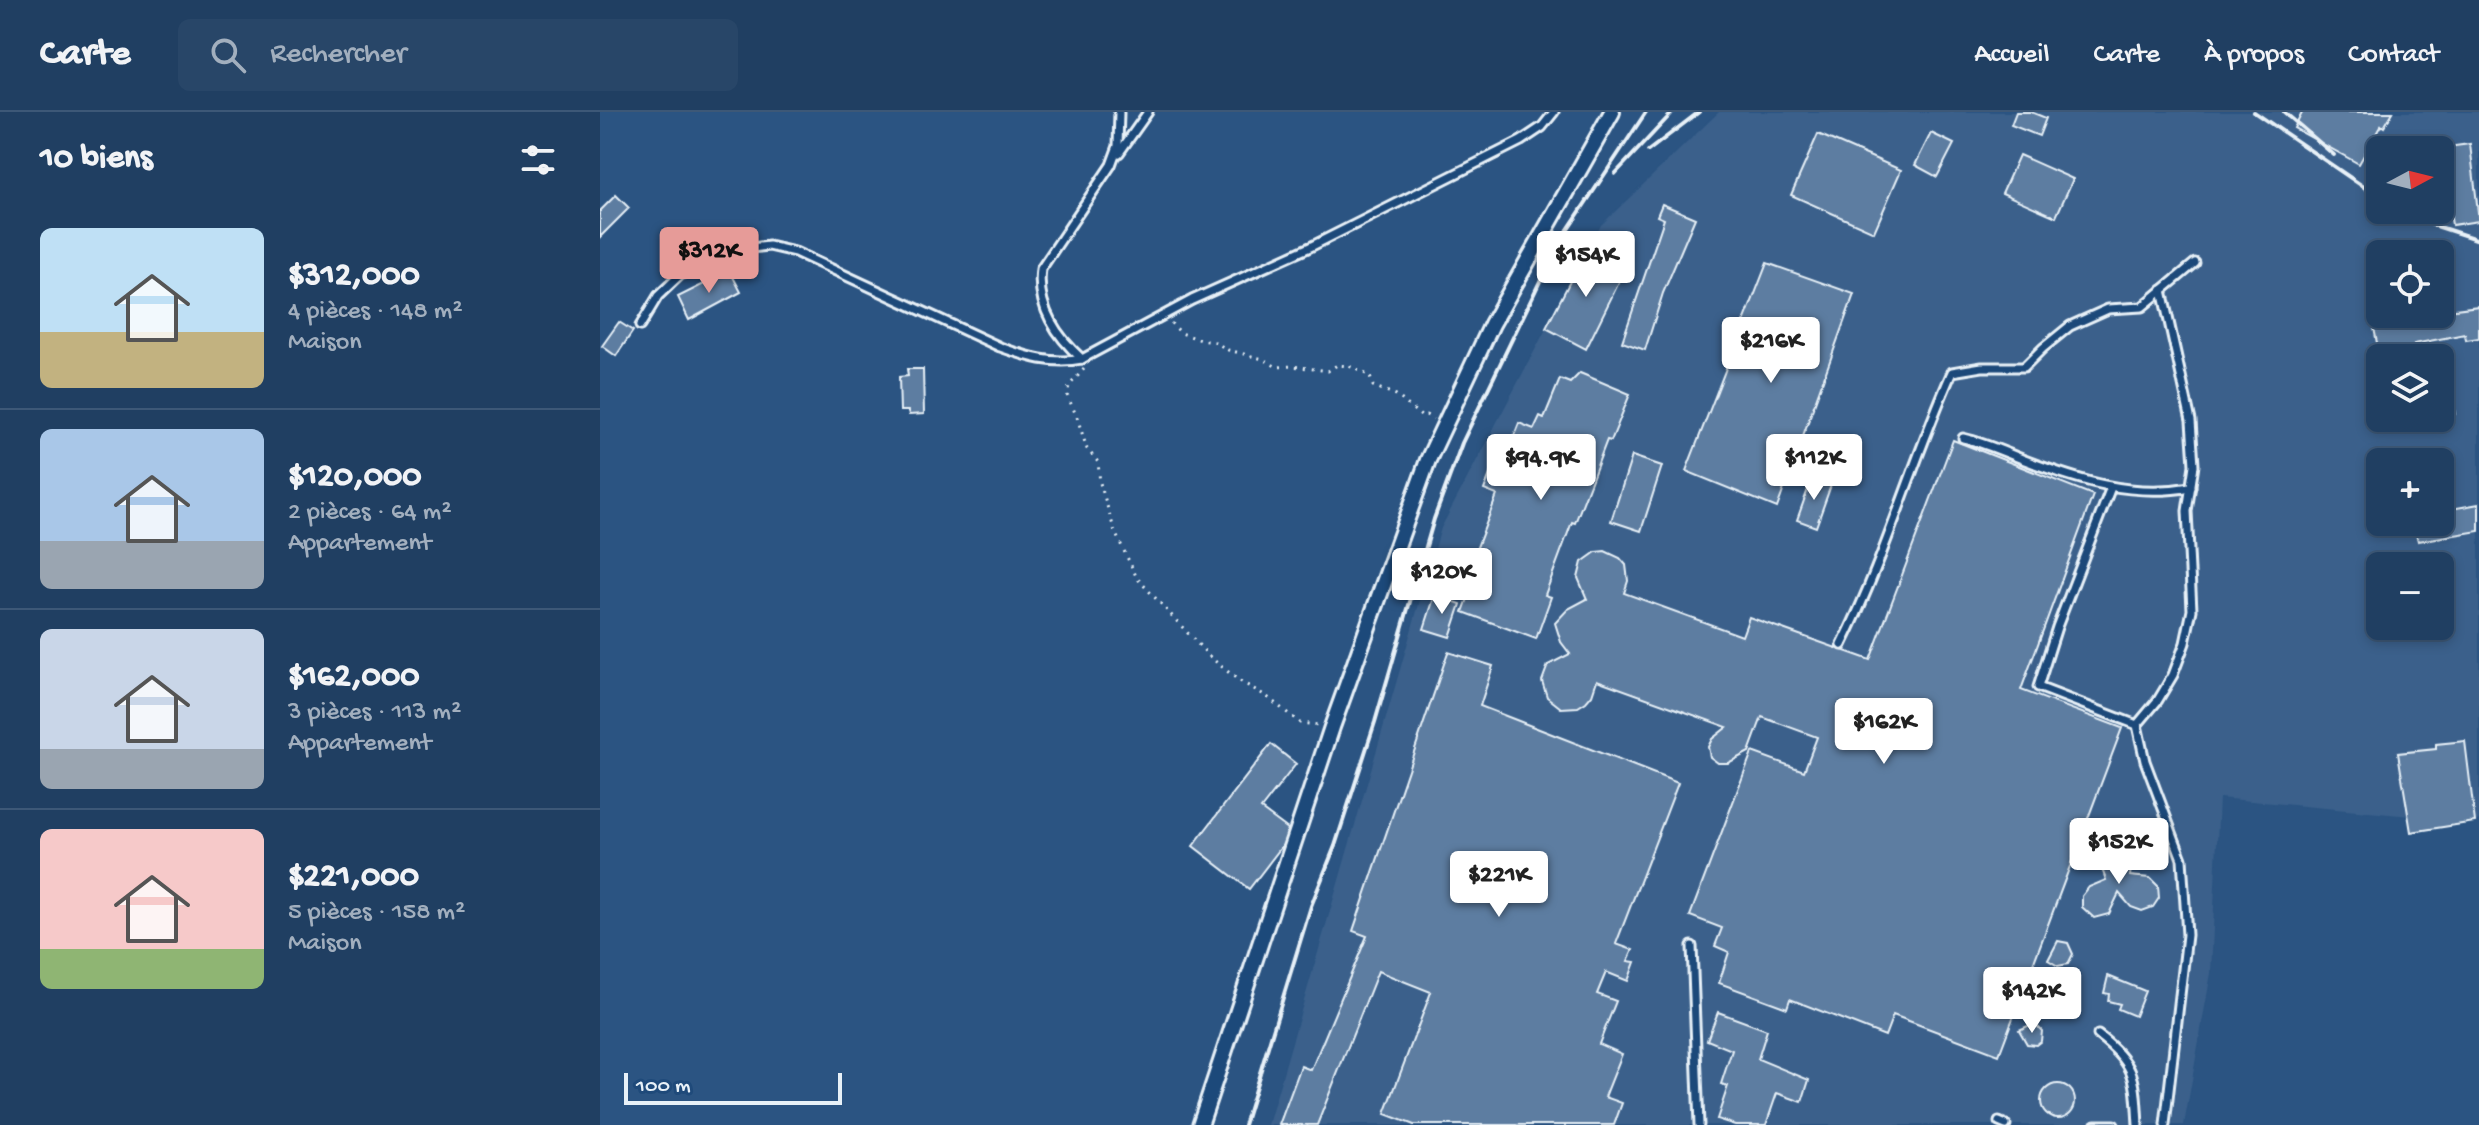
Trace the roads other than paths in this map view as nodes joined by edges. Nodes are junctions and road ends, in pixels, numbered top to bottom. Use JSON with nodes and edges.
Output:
{"nodes":[{"id":1,"x":1119,"y":112,"type":"edge"},
{"id":2,"x":1148,"y":112,"type":"edge"},
{"id":3,"x":1554,"y":112,"type":"edge"},
{"id":4,"x":1612,"y":112,"type":"edge"},
{"id":5,"x":1111,"y":165,"type":"junction"},
{"id":6,"x":2195,"y":263,"type":"dead end"},
{"id":7,"x":2162,"y":290,"type":"junction"},
{"id":8,"x":640,"y":326,"type":"dead end"},
{"id":9,"x":1082,"y":359,"type":"junction"},
{"id":10,"x":1963,"y":438,"type":"dead end"},
{"id":11,"x":2111,"y":487,"type":"junction"},
{"id":12,"x":2191,"y":487,"type":"junction"},
{"id":13,"x":1842,"y":645,"type":"dead end"},
{"id":14,"x":2137,"y":725,"type":"junction"},
{"id":15,"x":1692,"y":946,"type":"dead end"},
{"id":16,"x":2098,"y":1035,"type":"dead end"},
{"id":17,"x":1200,"y":1125,"type":"edge"},
{"id":18,"x":1699,"y":1125,"type":"edge"},
{"id":19,"x":2095,"y":1125,"type":"edge"},
{"id":20,"x":2114,"y":1125,"type":"edge"},
{"id":21,"x":2138,"y":1125,"type":"edge"},
{"id":22,"x":2165,"y":1125,"type":"edge"}],
"edges":[{"from":1,"to":5,"type":"lane"},
{"from":2,"to":5,"type":"lane"},
{"from":3,"to":9,"type":"lane"},
{"from":4,"to":17,"type":"street"},
{"from":5,"to":9,"type":"lane"},
{"from":6,"to":7,"type":"lane"},
{"from":7,"to":12,"type":"lane"},
{"from":7,"to":13,"type":"lane"},
{"from":8,"to":9,"type":"lane"},
{"from":10,"to":11,"type":"lane"},
{"from":11,"to":12,"type":"lane"},
{"from":11,"to":14,"type":"lane"},
{"from":12,"to":14,"type":"lane"},
{"from":14,"to":22,"type":"lane"},
{"from":15,"to":18,"type":"lane"},
{"from":16,"to":21,"type":"lane"},
{"from":19,"to":20,"type":"lane"}]}
